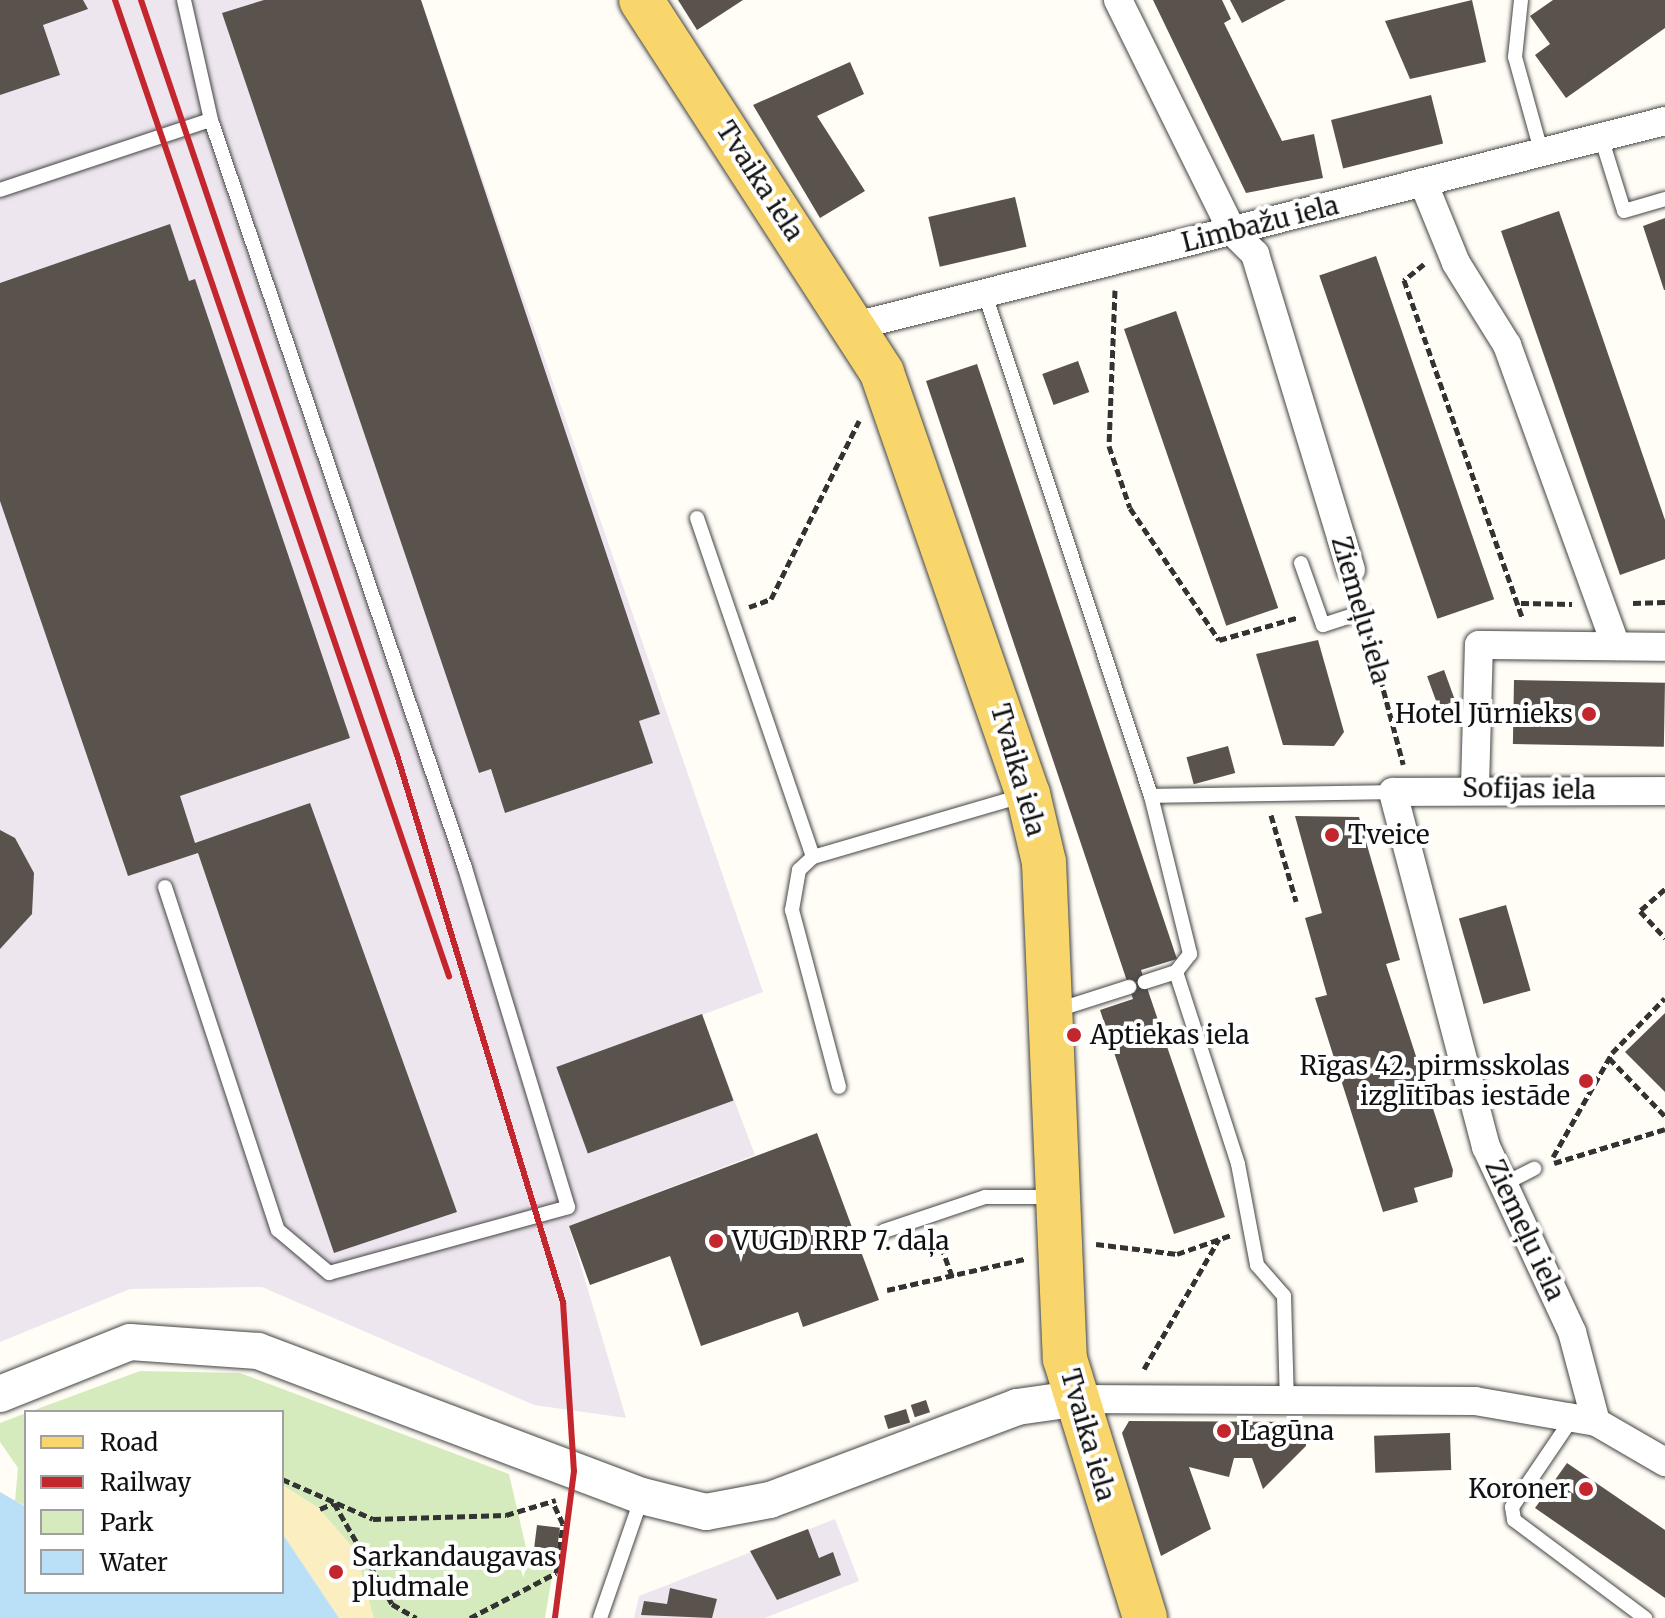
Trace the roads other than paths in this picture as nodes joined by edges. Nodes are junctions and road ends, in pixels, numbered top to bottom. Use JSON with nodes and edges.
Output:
{"nodes":[{"id":1,"x":184,"y":0,"type":"edge"},
{"id":2,"x":641,"y":0,"type":"edge"},
{"id":3,"x":1118,"y":0,"type":"edge"},
{"id":4,"x":1521,"y":0,"type":"edge"},
{"id":5,"x":211,"y":120,"type":"junction"},
{"id":6,"x":1665,"y":121,"type":"edge"},
{"id":7,"x":1601,"y":137,"type":"junction"},
{"id":8,"x":1541,"y":151,"type":"junction"},
{"id":9,"x":1423,"y":182,"type":"junction"},
{"id":10,"x":0,"y":190,"type":"edge"},
{"id":11,"x":1665,"y":199,"type":"edge"},
{"id":12,"x":1232,"y":231,"type":"junction"},
{"id":13,"x":985,"y":294,"type":"junction"},
{"id":14,"x":855,"y":326,"type":"junction"},
{"id":15,"x":697,"y":518,"type":"dead end"},
{"id":16,"x":1301,"y":563,"type":"dead end"},
{"id":17,"x":1351,"y":570,"type":"dead end"},
{"id":18,"x":1363,"y":612,"type":"road end"},
{"id":19,"x":1616,"y":646,"type":"junction"},
{"id":20,"x":1665,"y":647,"type":"edge"},
{"id":21,"x":1475,"y":786,"type":"junction"},
{"id":22,"x":1665,"y":791,"type":"edge"},
{"id":23,"x":1393,"y":792,"type":"junction"},
{"id":24,"x":1028,"y":794,"type":"junction"},
{"id":25,"x":1151,"y":796,"type":"junction"},
{"id":26,"x":813,"y":857,"type":"junction"},
{"id":27,"x":165,"y":887,"type":"dead end"},
{"id":28,"x":1176,"y":972,"type":"junction"},
{"id":29,"x":1145,"y":982,"type":"dead end"},
{"id":30,"x":1129,"y":987,"type":"dead end"},
{"id":31,"x":1051,"y":1012,"type":"junction"},
{"id":32,"x":839,"y":1087,"type":"dead end"},
{"id":33,"x":1534,"y":1169,"type":"dead end"},
{"id":34,"x":1504,"y":1184,"type":"junction"},
{"id":35,"x":1059,"y":1198,"type":"junction"},
{"id":36,"x":884,"y":1231,"type":"dead end"},
{"id":37,"x":0,"y":1394,"type":"edge"},
{"id":38,"x":1073,"y":1399,"type":"junction"},
{"id":39,"x":1287,"y":1401,"type":"junction"},
{"id":40,"x":1584,"y":1420,"type":"junction"},
{"id":41,"x":1665,"y":1462,"type":"edge"},
{"id":42,"x":642,"y":1496,"type":"junction"},
{"id":43,"x":600,"y":1618,"type":"edge"},
{"id":44,"x":1145,"y":1618,"type":"edge"},
{"id":45,"x":1645,"y":1618,"type":"edge"}],
"edges":[{"from":1,"to":5,"type":"lane"},
{"from":2,"to":14,"type":"main road","name":"Tvaika iela"},
{"from":3,"to":12,"type":"street","name":"Ziemeļu iela"},
{"from":4,"to":8,"type":"lane"},
{"from":5,"to":10,"type":"lane"},
{"from":5,"to":27,"type":"lane"},
{"from":6,"to":7,"type":"street","name":"Limbažu iela"},
{"from":7,"to":8,"type":"street","name":"Limbažu iela"},
{"from":7,"to":11,"type":"lane"},
{"from":8,"to":9,"type":"street","name":"Limbažu iela"},
{"from":9,"to":12,"type":"street","name":"Limbažu iela"},
{"from":9,"to":19,"type":"street"},
{"from":12,"to":13,"type":"street","name":"Limbažu iela"},
{"from":12,"to":17,"type":"street","name":"Ziemeļu iela"},
{"from":13,"to":14,"type":"street","name":"Limbažu iela"},
{"from":13,"to":25,"type":"lane"},
{"from":14,"to":24,"type":"main road","name":"Tvaika iela"},
{"from":15,"to":26,"type":"lane"},
{"from":16,"to":18,"type":"lane"},
{"from":19,"to":20,"type":"street"},
{"from":19,"to":21,"type":"street"},
{"from":21,"to":22,"type":"street","name":"Sofijas iela"},
{"from":21,"to":23,"type":"street","name":"Sofijas iela"},
{"from":23,"to":25,"type":"lane"},
{"from":23,"to":34,"type":"street","name":"Ziemeļu iela"},
{"from":24,"to":26,"type":"lane"},
{"from":24,"to":31,"type":"main road","name":"Tvaika iela"},
{"from":25,"to":28,"type":"lane"},
{"from":26,"to":32,"type":"lane"},
{"from":28,"to":29,"type":"lane"},
{"from":28,"to":39,"type":"lane"},
{"from":30,"to":31,"type":"lane"},
{"from":31,"to":35,"type":"main road","name":"Tvaika iela"},
{"from":33,"to":34,"type":"lane"},
{"from":34,"to":40,"type":"street","name":"Ziemeļu iela"},
{"from":35,"to":36,"type":"lane"},
{"from":35,"to":38,"type":"main road","name":"Tvaika iela"},
{"from":37,"to":42,"type":"street"},
{"from":38,"to":39,"type":"street"},
{"from":38,"to":42,"type":"street"},
{"from":38,"to":44,"type":"main road","name":"Tvaika iela"},
{"from":39,"to":40,"type":"street"},
{"from":40,"to":41,"type":"street"},
{"from":40,"to":45,"type":"lane"},
{"from":42,"to":43,"type":"lane"}]}
